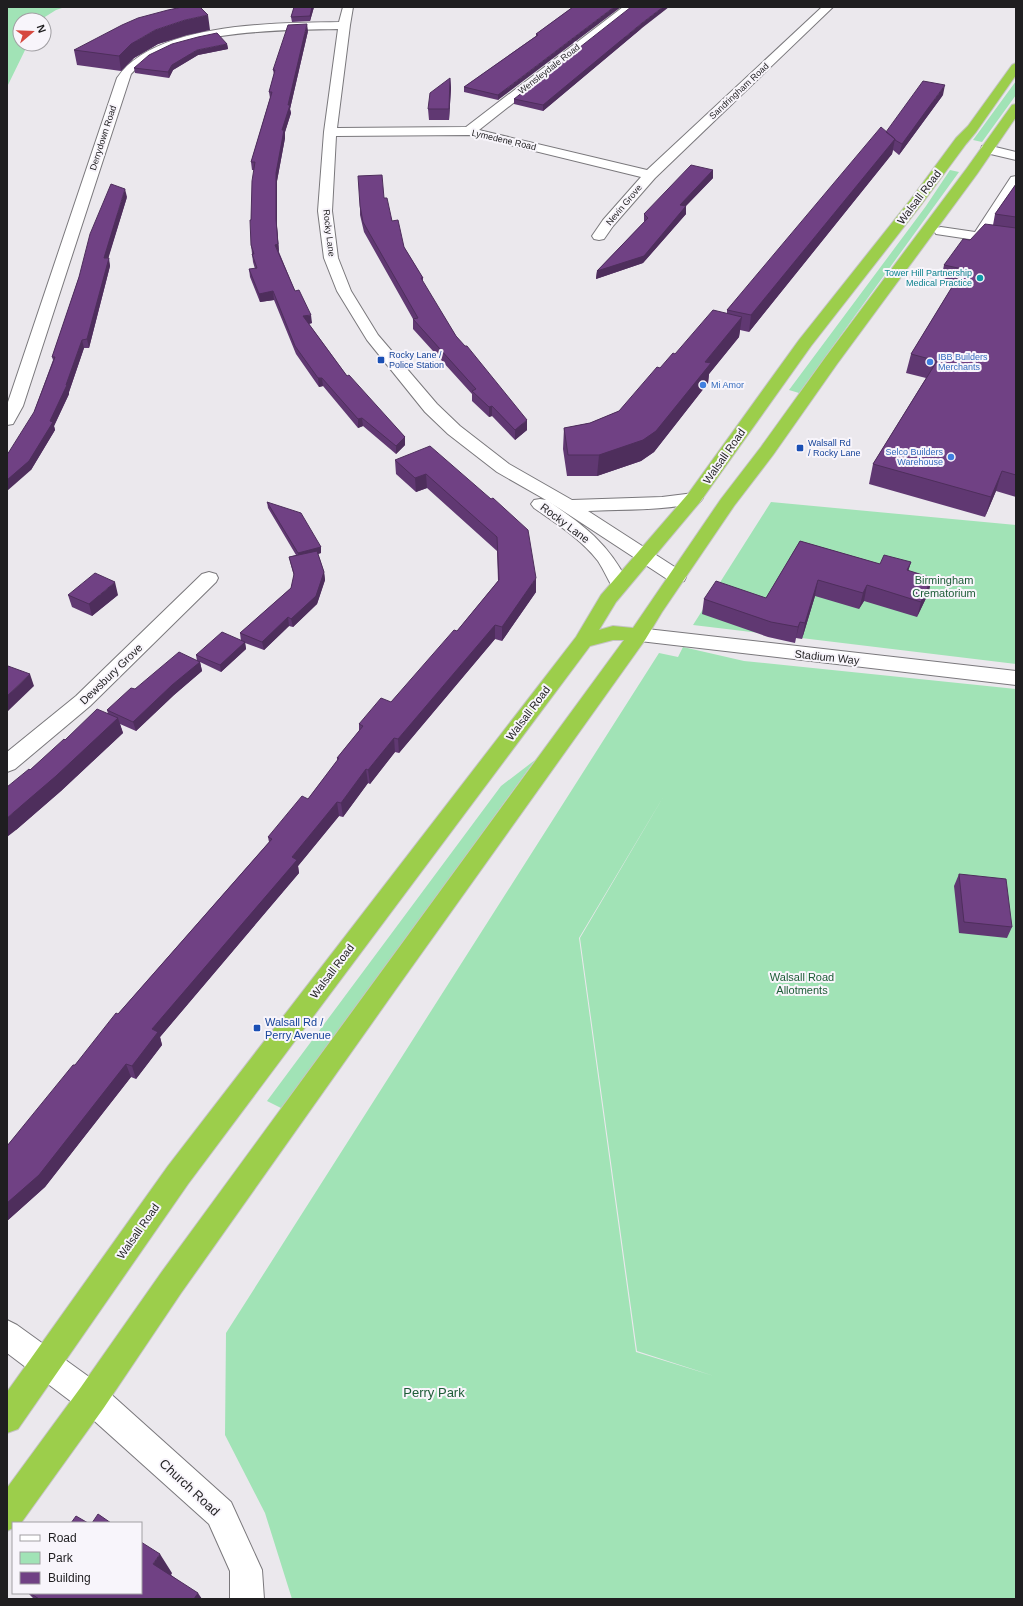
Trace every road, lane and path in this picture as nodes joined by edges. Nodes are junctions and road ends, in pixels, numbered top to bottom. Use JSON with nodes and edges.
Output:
{"nodes":[{"id":1,"x":348,"y":7,"type":"edge"},
{"id":2,"x":630,"y":7,"type":"edge"},
{"id":3,"x":828,"y":7,"type":"edge"},
{"id":4,"x":344,"y":25,"type":"junction"},
{"id":5,"x":1016,"y":67,"type":"edge"},
{"id":6,"x":1016,"y":108,"type":"edge"},
{"id":7,"x":469,"y":131,"type":"junction"},
{"id":8,"x":330,"y":132,"type":"junction"},
{"id":9,"x":987,"y":149,"type":"junction"},
{"id":10,"x":1016,"y":156,"type":"edge"},
{"id":11,"x":650,"y":175,"type":"junction"},
{"id":12,"x":1016,"y":180,"type":"edge"},
{"id":13,"x":941,"y":231,"type":"dead end"},
{"id":14,"x":599,"y":236,"type":"dead end"},
{"id":15,"x":979,"y":236,"type":"junction"},
{"id":16,"x":1016,"y":242,"type":"edge"},
{"id":17,"x":7,"y":420,"type":"edge"},
{"id":18,"x":503,"y":468,"type":"junction"},
{"id":19,"x":694,"y":498,"type":"junction"},
{"id":20,"x":569,"y":506,"type":"junction"},
{"id":21,"x":645,"y":556,"type":"junction"},
{"id":22,"x":677,"y":577,"type":"junction"},
{"id":23,"x":209,"y":578,"type":"dead end"},
{"id":24,"x":620,"y":584,"type":"junction"},
{"id":25,"x":638,"y":635,"type":"junction"},
{"id":26,"x":583,"y":641,"type":"junction"},
{"id":27,"x":1016,"y":678,"type":"edge"},
{"id":28,"x":7,"y":764,"type":"edge"},
{"id":29,"x":7,"y":1335,"type":"edge"},
{"id":30,"x":44,"y":1363,"type":"junction"},
{"id":31,"x":92,"y":1398,"type":"junction"},
{"id":32,"x":7,"y":1418,"type":"edge"},
{"id":33,"x":7,"y":1515,"type":"edge"},
{"id":34,"x":247,"y":1599,"type":"edge"}],
"edges":[{"from":1,"to":4,"type":"street","name":"Rocky Lane"},
{"from":2,"to":7,"type":"street","name":"Wensleydale Road"},
{"from":3,"to":11,"type":"street","name":"Sandringham Road"},
{"from":4,"to":8,"type":"street","name":"Rocky Lane"},
{"from":4,"to":17,"type":"street","name":"Derrydown Road"},
{"from":5,"to":19,"type":"highway","name":"Walsall Road"},
{"from":6,"to":9,"type":"highway"},
{"from":7,"to":8,"type":"street","name":"Lymedene Road"},
{"from":7,"to":11,"type":"street","name":"Lymedene Road"},
{"from":8,"to":18,"type":"street","name":"Rocky Lane"},
{"from":9,"to":10,"type":"street"},
{"from":9,"to":22,"type":"highway"},
{"from":11,"to":14,"type":"street","name":"Nevin Grove"},
{"from":12,"to":15,"type":"street"},
{"from":13,"to":15,"type":"street"},
{"from":15,"to":16,"type":"street"},
{"from":18,"to":20,"type":"street","name":"Rocky Lane"},
{"from":18,"to":24,"type":"street","name":"Rocky Lane"},
{"from":19,"to":20,"type":"street","name":"Rocky Lane"},
{"from":19,"to":21,"type":"highway","name":"Walsall Road"},
{"from":20,"to":21,"type":"street","name":"Rocky Lane"},
{"from":21,"to":22,"type":"street","name":"Rocky Lane"},
{"from":21,"to":24,"type":"highway","name":"Walsall Road"},
{"from":22,"to":25,"type":"highway"},
{"from":23,"to":28,"type":"street","name":"Dewsbury Grove"},
{"from":24,"to":26,"type":"highway","name":"Walsall Road"},
{"from":25,"to":26,"type":"highway"},
{"from":25,"to":27,"type":"street","name":"Stadium Way"},
{"from":25,"to":31,"type":"highway"},
{"from":26,"to":30,"type":"highway","name":"Walsall Road"},
{"from":29,"to":30,"type":"street"},
{"from":30,"to":31,"type":"street"},
{"from":30,"to":32,"type":"highway","name":"Walsall Road"},
{"from":31,"to":33,"type":"highway"},
{"from":31,"to":34,"type":"street","name":"Church Road"}]}
